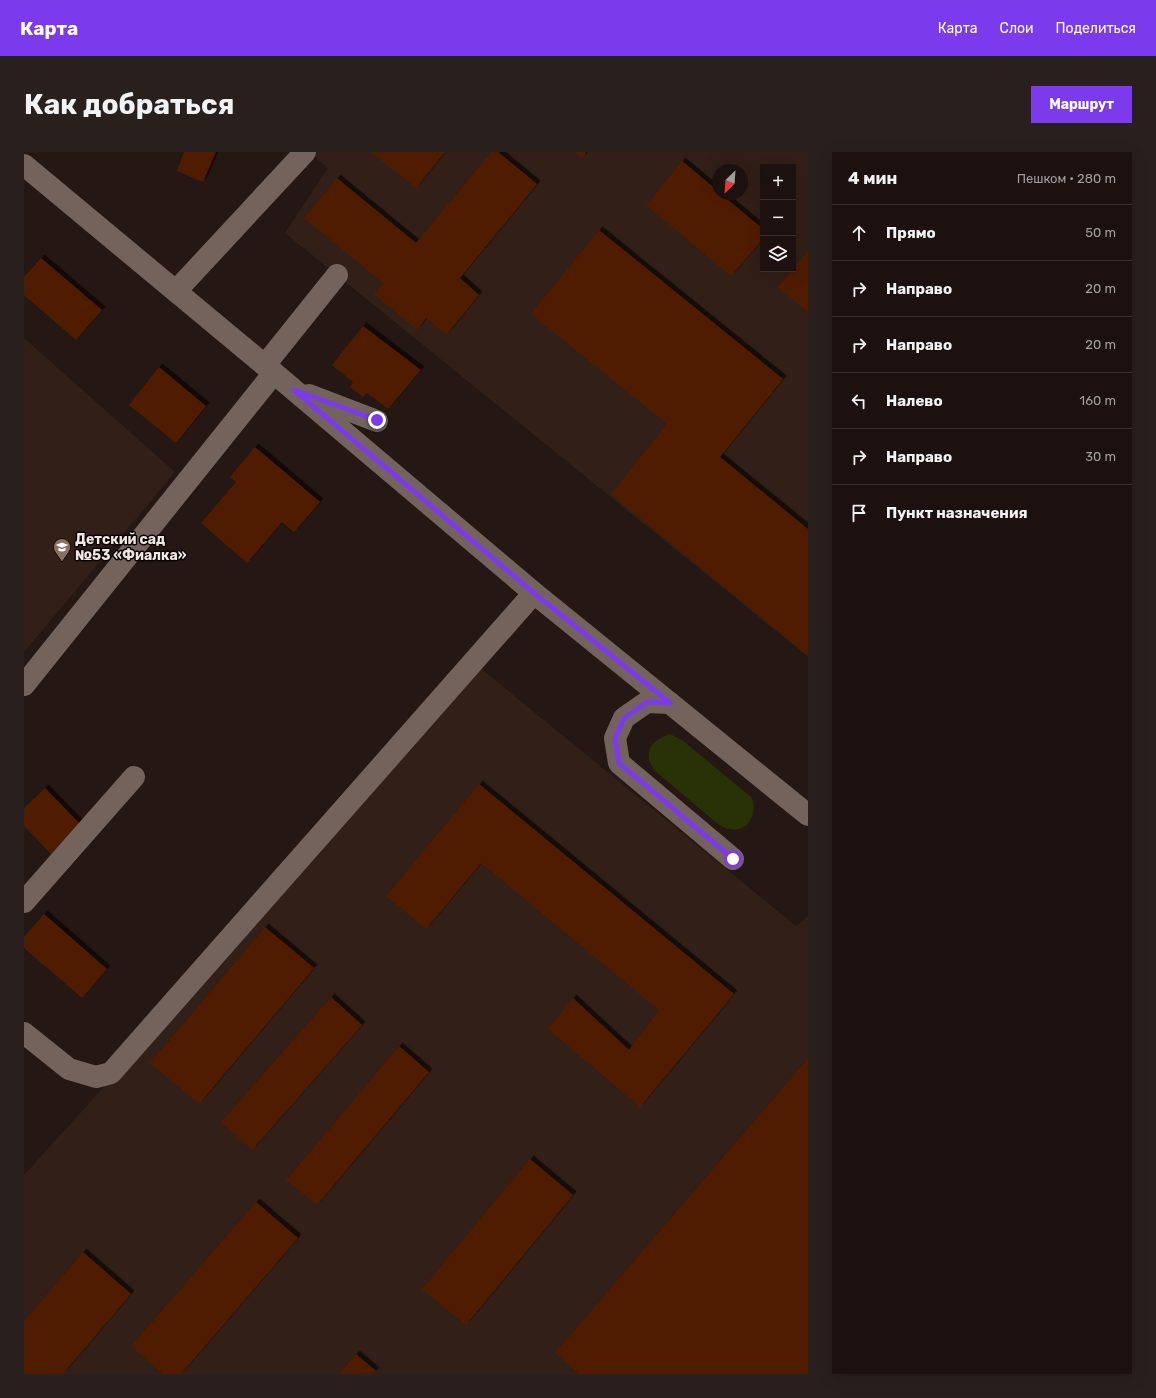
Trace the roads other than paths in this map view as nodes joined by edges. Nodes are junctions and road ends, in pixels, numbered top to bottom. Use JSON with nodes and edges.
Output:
{"nodes":[{"id":1,"x":305,"y":152,"type":"edge"},
{"id":2,"x":24,"y":165,"type":"edge"},
{"id":3,"x":337,"y":275,"type":"dead end"},
{"id":4,"x":176,"y":291,"type":"junction"},
{"id":5,"x":270,"y":369,"type":"junction"},
{"id":6,"x":294,"y":390,"type":"junction"},
{"id":7,"x":377,"y":420,"type":"dead end"},
{"id":8,"x":534,"y":593,"type":"junction"},
{"id":9,"x":24,"y":685,"type":"edge"},
{"id":10,"x":670,"y":703,"type":"junction"},
{"id":11,"x":134,"y":777,"type":"dead end"},
{"id":12,"x":808,"y":816,"type":"edge"},
{"id":13,"x":733,"y":859,"type":"dead end"},
{"id":14,"x":24,"y":902,"type":"edge"},
{"id":15,"x":24,"y":1033,"type":"edge"}],
"edges":[{"from":1,"to":4,"type":"street"},
{"from":2,"to":4,"type":"street"},
{"from":3,"to":5,"type":"street"},
{"from":4,"to":5,"type":"street"},
{"from":5,"to":6,"type":"street"},
{"from":5,"to":9,"type":"street"},
{"from":6,"to":7,"type":"street"},
{"from":6,"to":8,"type":"street"},
{"from":8,"to":10,"type":"street"},
{"from":8,"to":15,"type":"street"},
{"from":10,"to":12,"type":"street"},
{"from":10,"to":13,"type":"street"},
{"from":11,"to":14,"type":"street"}]}
